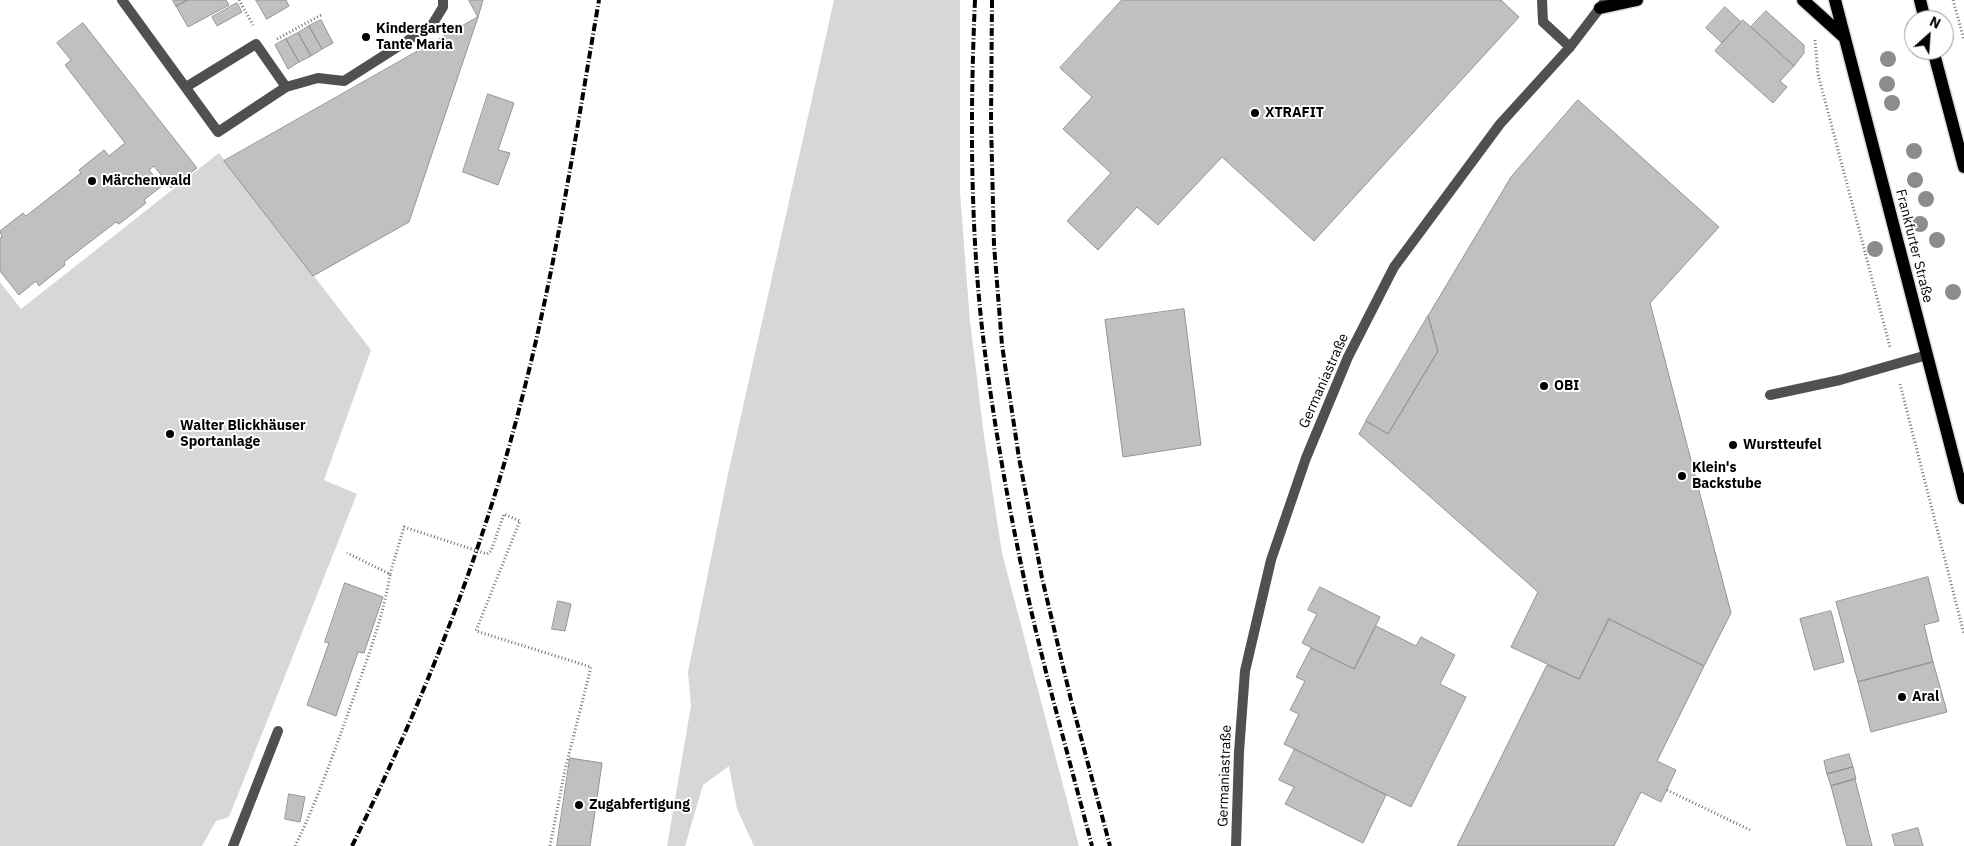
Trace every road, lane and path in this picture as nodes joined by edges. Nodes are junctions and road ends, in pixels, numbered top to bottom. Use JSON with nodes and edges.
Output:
{"nodes":[{"id":1,"x":122,"y":0,"type":"edge"},
{"id":2,"x":239,"y":0,"type":"edge"},
{"id":3,"x":443,"y":0,"type":"edge"},
{"id":4,"x":1542,"y":0,"type":"edge"},
{"id":5,"x":1637,"y":0,"type":"edge"},
{"id":6,"x":1803,"y":0,"type":"edge"},
{"id":7,"x":1835,"y":0,"type":"edge"},
{"id":8,"x":1953,"y":0,"type":"edge"},
{"id":9,"x":1603,"y":4,"type":"edge"},
{"id":10,"x":323,"y":14,"type":"dead end"},
{"id":11,"x":1810,"y":35,"type":"dead end"},
{"id":12,"x":1845,"y":38,"type":"junction"},
{"id":13,"x":1964,"y":40,"type":"edge"},
{"id":14,"x":258,"y":46,"type":"junction"},
{"id":15,"x":1570,"y":47,"type":"junction"},
{"id":16,"x":1936,"y":60,"type":"edge"},
{"id":17,"x":186,"y":87,"type":"junction"},
{"id":18,"x":286,"y":87,"type":"junction"},
{"id":19,"x":1964,"y":168,"type":"edge"},
{"id":20,"x":1927,"y":356,"type":"junction"},
{"id":21,"x":1895,"y":365,"type":"junction"},
{"id":22,"x":1770,"y":395,"type":"dead end"},
{"id":23,"x":1964,"y":498,"type":"edge"},
{"id":24,"x":347,"y":553,"type":"dead end"},
{"id":25,"x":390,"y":574,"type":"junction"},
{"id":26,"x":1964,"y":634,"type":"edge"},
{"id":27,"x":278,"y":731,"type":"dead end"},
{"id":28,"x":1667,"y":790,"type":"dead end"},
{"id":29,"x":1750,"y":830,"type":"dead end"},
{"id":30,"x":233,"y":846,"type":"edge"},
{"id":31,"x":295,"y":846,"type":"edge"},
{"id":32,"x":550,"y":846,"type":"edge"},
{"id":33,"x":1236,"y":846,"type":"edge"}],
"edges":[{"from":1,"to":17,"type":"street"},
{"from":2,"to":14,"type":"path"},
{"from":3,"to":18,"type":"street"},
{"from":4,"to":15,"type":"street"},
{"from":5,"to":9,"type":"main road"},
{"from":6,"to":12,"type":"main road"},
{"from":7,"to":12,"type":"main road","name":"Frankfurter Straße"},
{"from":8,"to":13,"type":"path"},
{"from":9,"to":15,"type":"street","name":"Germaniastraße"},
{"from":10,"to":14,"type":"path"},
{"from":11,"to":21,"type":"path"},
{"from":12,"to":20,"type":"main road","name":"Frankfurter Straße"},
{"from":14,"to":17,"type":"street"},
{"from":14,"to":18,"type":"street"},
{"from":15,"to":33,"type":"street","name":"Germaniastraße"},
{"from":16,"to":19,"type":"main road"},
{"from":17,"to":18,"type":"street"},
{"from":20,"to":21,"type":"street"},
{"from":20,"to":23,"type":"main road","name":"Frankfurter Straße"},
{"from":21,"to":22,"type":"street"},
{"from":21,"to":26,"type":"path"},
{"from":24,"to":25,"type":"path"},
{"from":25,"to":31,"type":"path"},
{"from":25,"to":32,"type":"path"},
{"from":27,"to":30,"type":"street"},
{"from":28,"to":29,"type":"path"}]}
